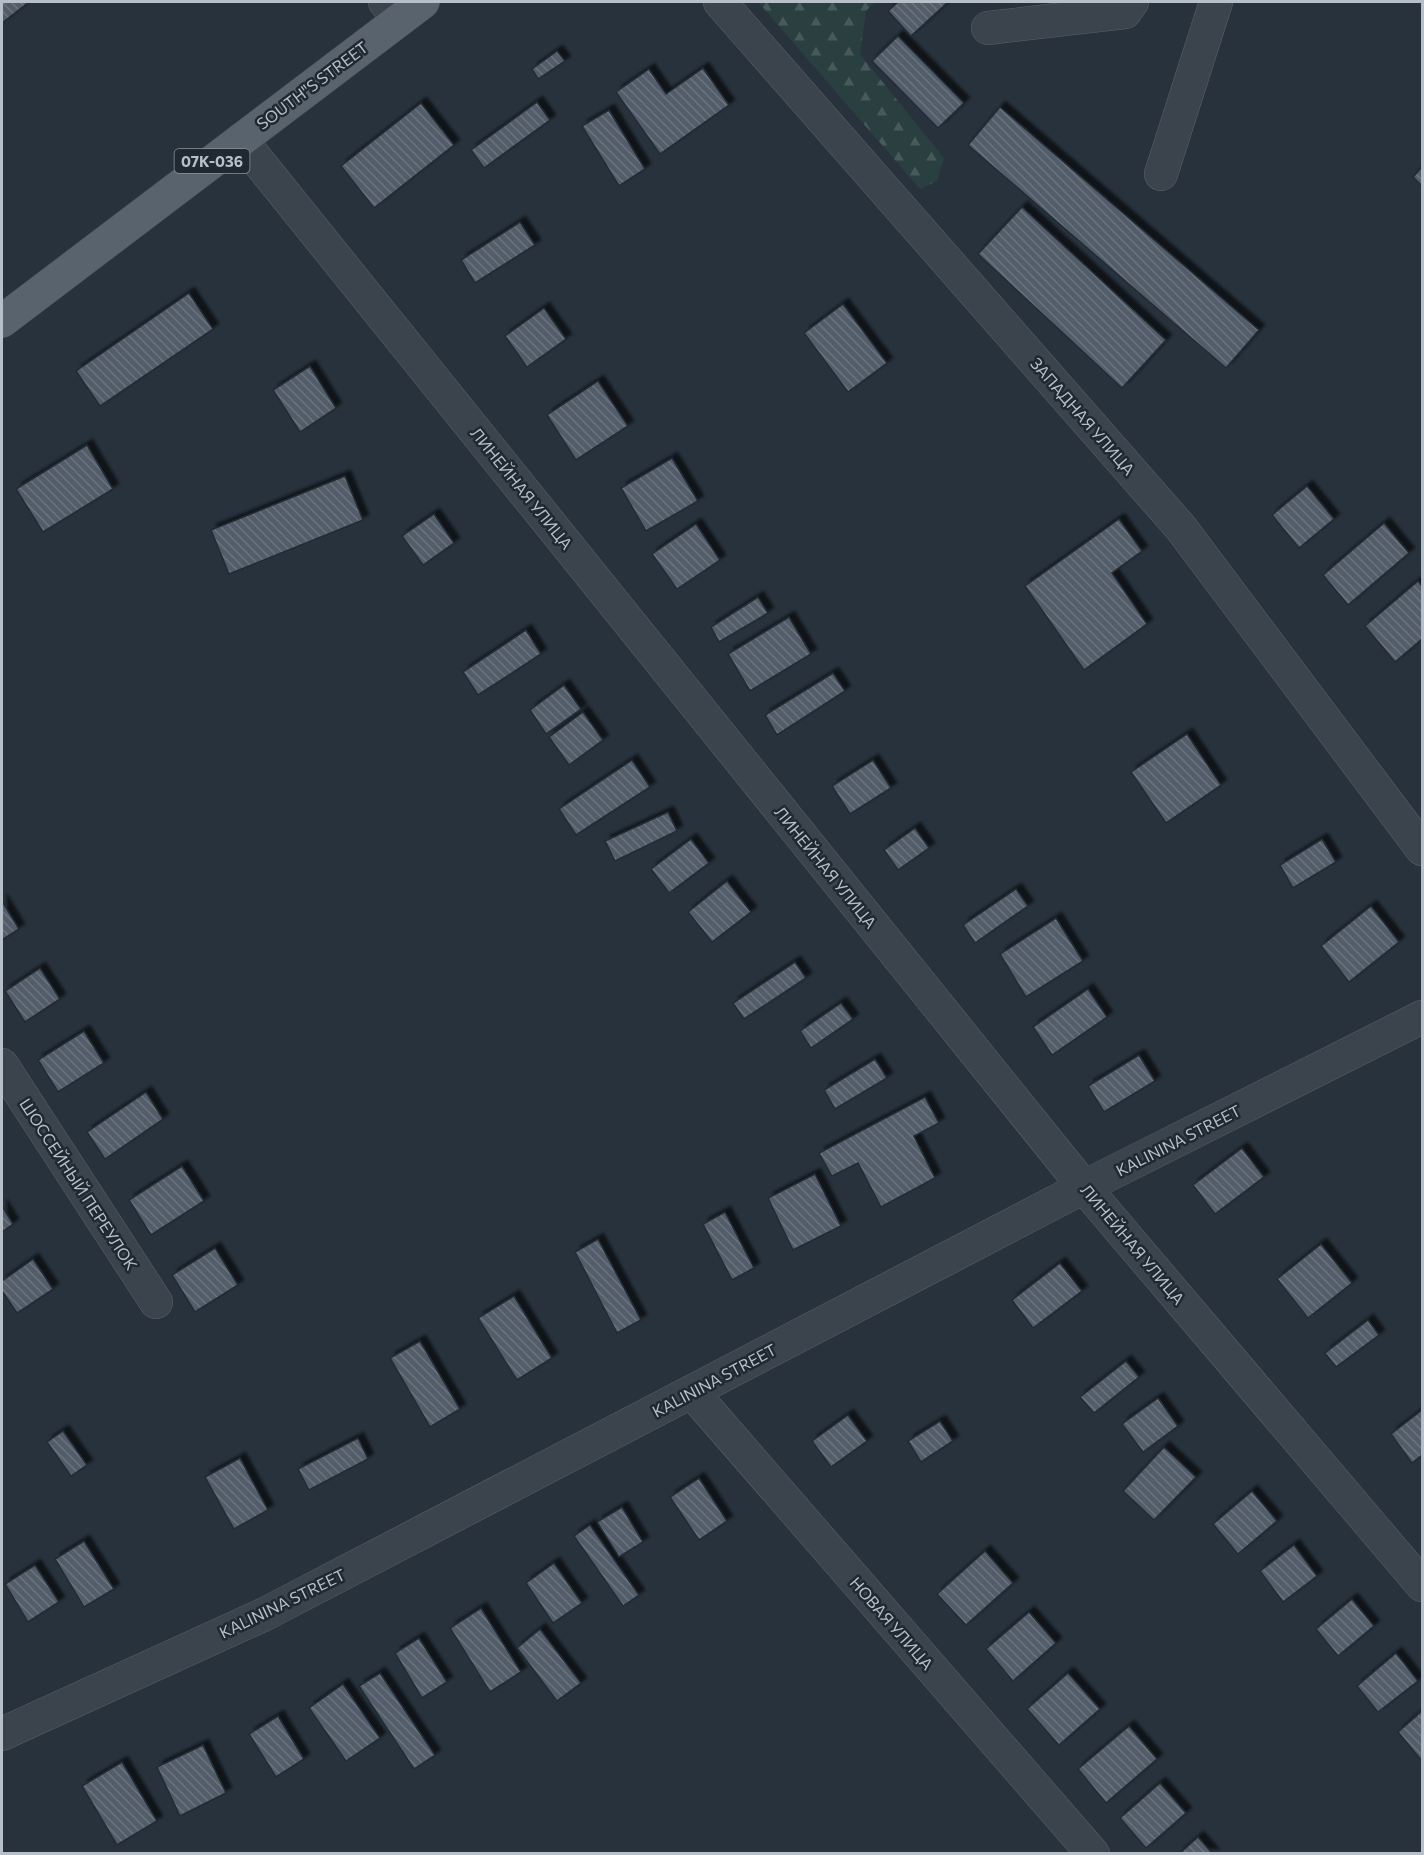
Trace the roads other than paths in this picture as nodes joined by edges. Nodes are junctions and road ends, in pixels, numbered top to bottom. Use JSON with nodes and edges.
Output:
{"nodes":[{"id":1,"x":720,"y":2,"type":"edge"},
{"id":2,"x":1132,"y":2,"type":"edge"},
{"id":3,"x":1216,"y":2,"type":"edge"},
{"id":4,"x":402,"y":7,"type":"edge"},
{"id":5,"x":988,"y":28,"type":"dead end"},
{"id":6,"x":241,"y":140,"type":"junction"},
{"id":7,"x":1161,"y":174,"type":"dead end"},
{"id":8,"x":2,"y":321,"type":"edge"},
{"id":9,"x":1422,"y":849,"type":"edge"},
{"id":10,"x":1422,"y":1017,"type":"edge"},
{"id":11,"x":2,"y":1065,"type":"edge"},
{"id":12,"x":1084,"y":1187,"type":"junction"},
{"id":13,"x":156,"y":1302,"type":"dead end"},
{"id":14,"x":692,"y":1392,"type":"junction"},
{"id":15,"x":1422,"y":1586,"type":"edge"},
{"id":16,"x":2,"y":1734,"type":"edge"},
{"id":17,"x":1093,"y":1854,"type":"edge"}],
"edges":[{"from":1,"to":9,"type":"street","name":"ЗАПАДНАЯ УЛИЦА"},
{"from":2,"to":5,"type":"street"},
{"from":3,"to":7,"type":"street"},
{"from":4,"to":6,"type":"main road","name":"SOUTH\"S STREET","number":"07К-036"},
{"from":6,"to":8,"type":"main road","name":"SOUTH\"S STREET","number":"07К-036"},
{"from":6,"to":12,"type":"street","name":"ЛИНЕЙНАЯ УЛИЦА"},
{"from":10,"to":12,"type":"street","name":"KALININA STREET"},
{"from":11,"to":13,"type":"street","name":"ШОССЕЙНЫЙ ПЕРЕУЛОК"},
{"from":12,"to":14,"type":"street","name":"KALININA STREET"},
{"from":12,"to":15,"type":"street","name":"ЛИНЕЙНАЯ УЛИЦА"},
{"from":14,"to":16,"type":"street","name":"KALININA STREET"},
{"from":14,"to":17,"type":"street","name":"НОВАЯ УЛИЦА"}]}
